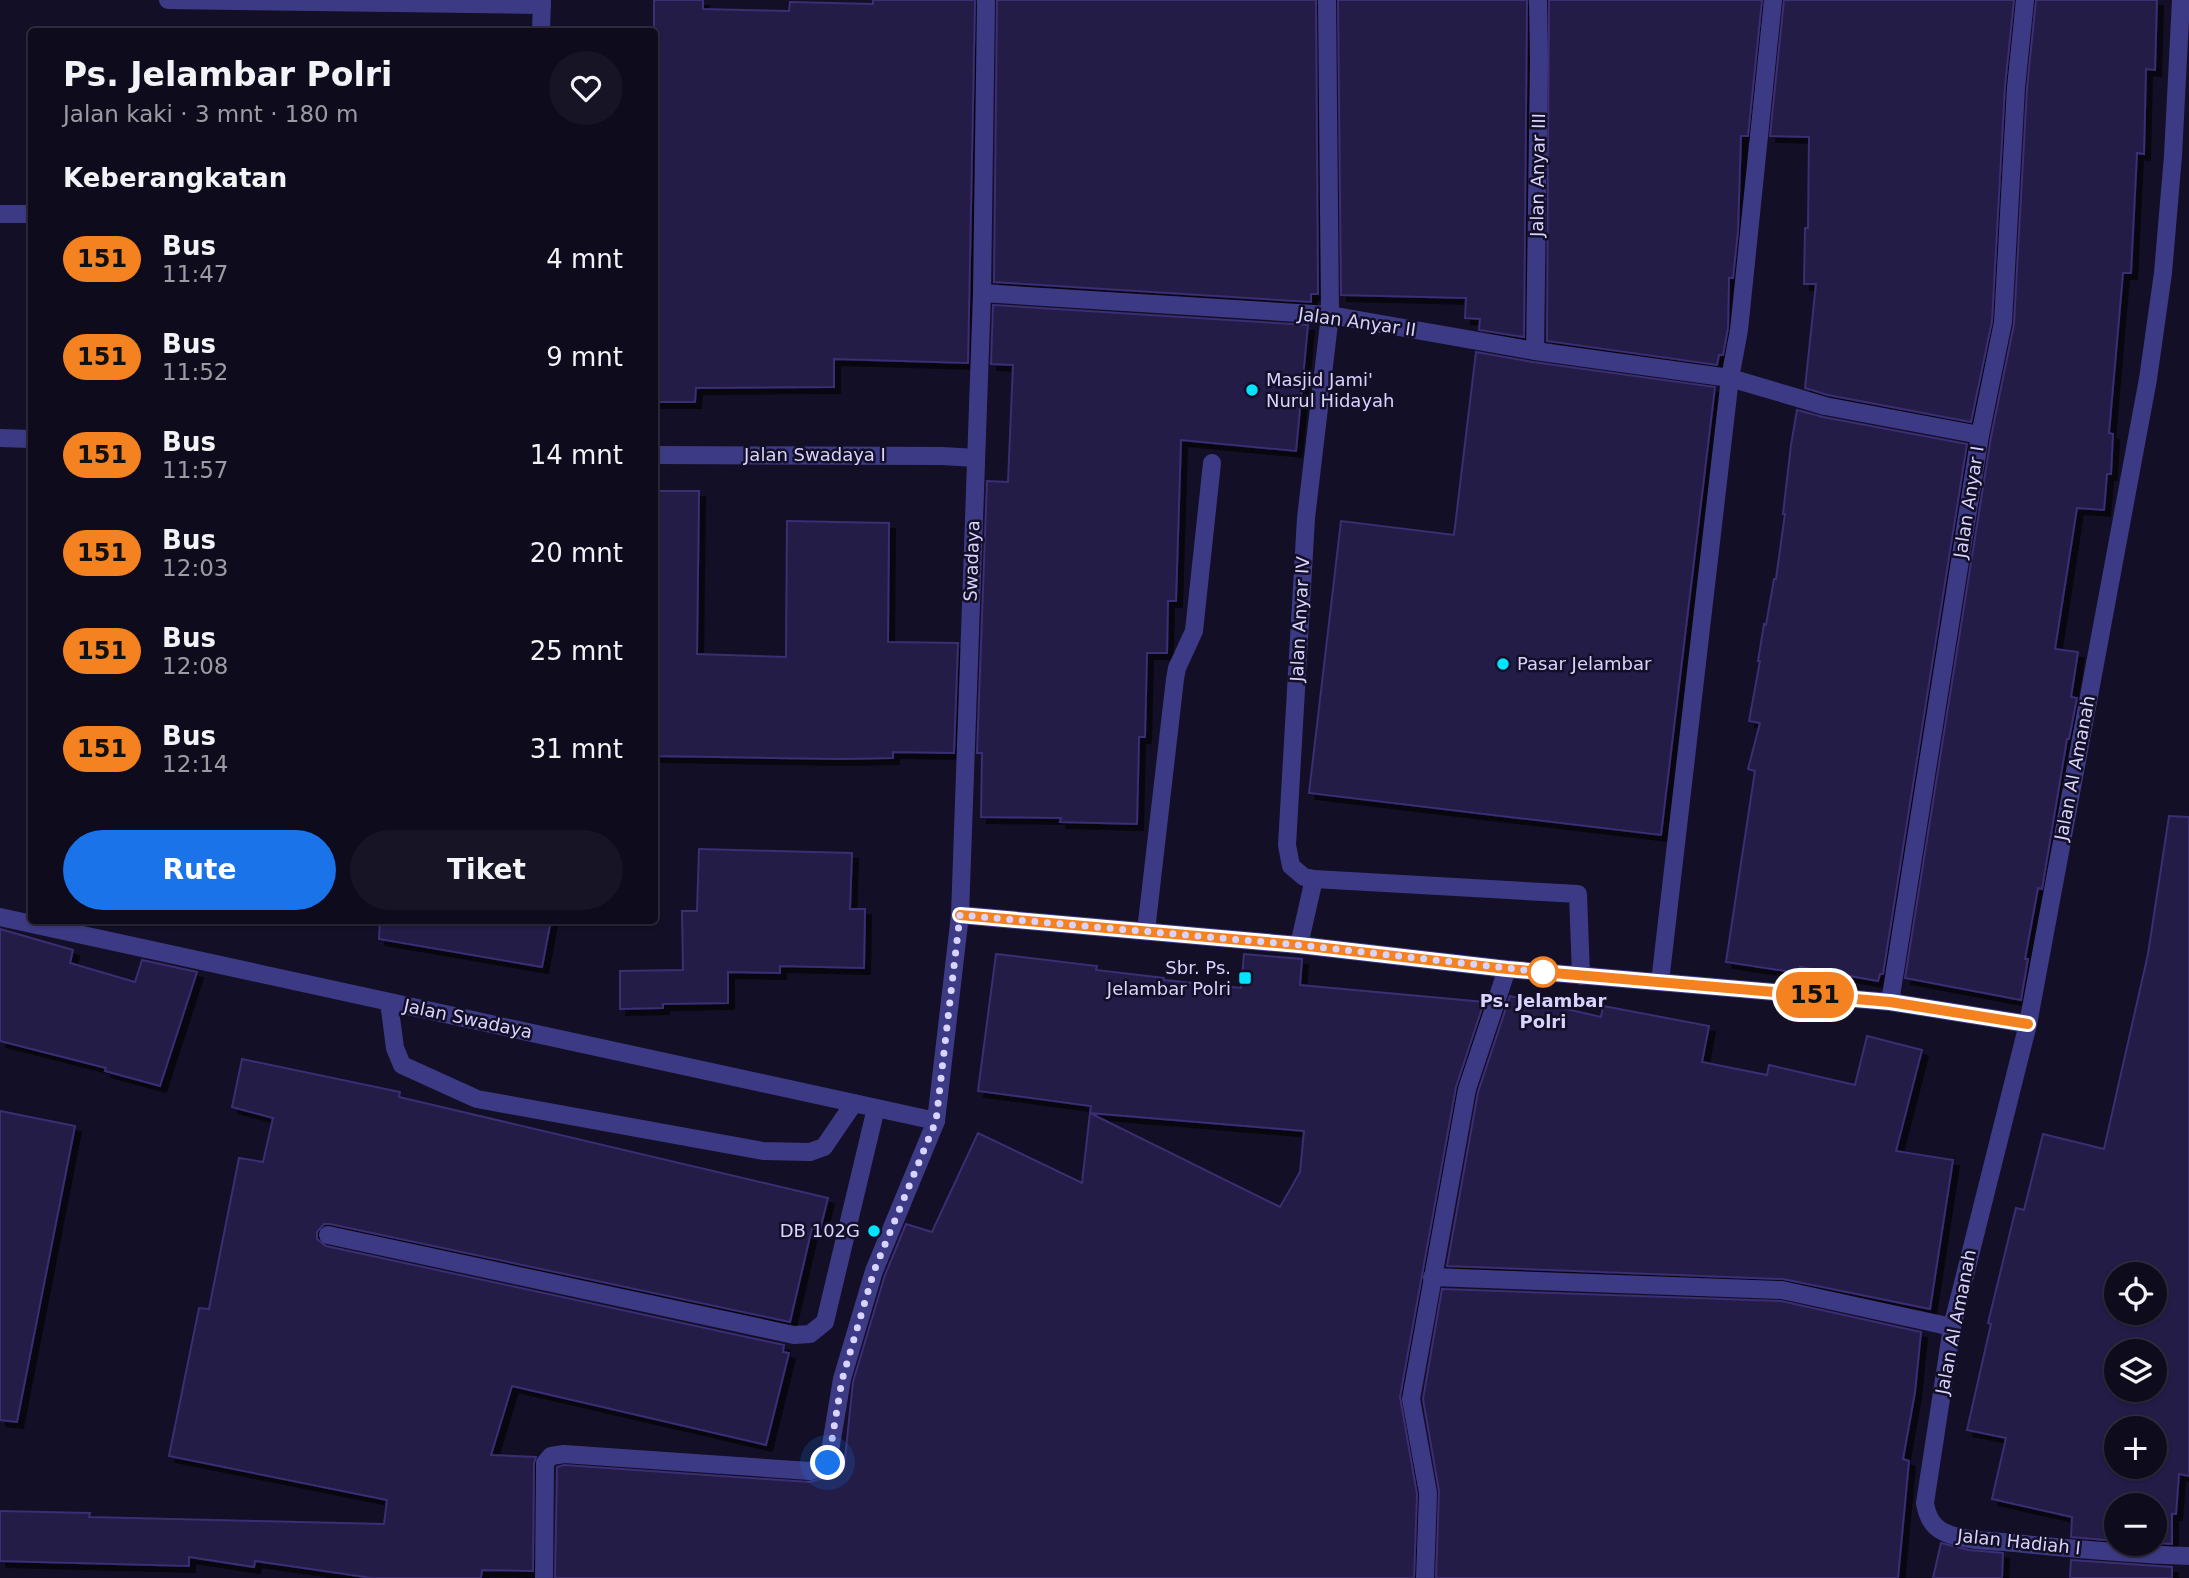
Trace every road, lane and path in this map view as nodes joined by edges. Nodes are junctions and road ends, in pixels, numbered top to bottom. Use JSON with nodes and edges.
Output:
{"nodes":[{"id":1,"x":168,"y":0,"type":"edge"},
{"id":2,"x":986,"y":0,"type":"edge"},
{"id":3,"x":1327,"y":0,"type":"edge"},
{"id":4,"x":1538,"y":0,"type":"edge"},
{"id":5,"x":1773,"y":0,"type":"edge"},
{"id":6,"x":2025,"y":0,"type":"edge"},
{"id":7,"x":2181,"y":0,"type":"edge"},
{"id":8,"x":542,"y":2,"type":"edge"},
{"id":9,"x":541,"y":28,"type":"edge"},
{"id":10,"x":0,"y":214,"type":"edge"},
{"id":11,"x":28,"y":214,"type":"edge"},
{"id":12,"x":982,"y":293,"type":"junction"},
{"id":13,"x":1330,"y":315,"type":"junction"},
{"id":14,"x":1535,"y":351,"type":"junction"},
{"id":15,"x":1730,"y":378,"type":"junction"},
{"id":16,"x":1980,"y":435,"type":"junction"},
{"id":17,"x":0,"y":438,"type":"edge"},
{"id":18,"x":28,"y":439,"type":"edge"},
{"id":19,"x":658,"y":455,"type":"edge"},
{"id":20,"x":976,"y":458,"type":"junction"},
{"id":21,"x":1212,"y":463,"type":"dead end"},
{"id":22,"x":1314,"y":879,"type":"junction"},
{"id":23,"x":960,"y":915,"type":"junction"},
{"id":24,"x":0,"y":917,"type":"edge"},
{"id":25,"x":28,"y":923,"type":"edge"},
{"id":26,"x":32,"y":924,"type":"edge"},
{"id":27,"x":1146,"y":931,"type":"junction"},
{"id":28,"x":1299,"y":945,"type":"junction"},
{"id":29,"x":1507,"y":969,"type":"junction"},
{"id":30,"x":1581,"y":976,"type":"junction"},
{"id":31,"x":1660,"y":982,"type":"junction"},
{"id":32,"x":389,"y":1002,"type":"junction"},
{"id":33,"x":1890,"y":1002,"type":"junction"},
{"id":34,"x":2028,"y":1024,"type":"junction"},
{"id":35,"x":855,"y":1103,"type":"junction"},
{"id":36,"x":876,"y":1108,"type":"junction"},
{"id":37,"x":936,"y":1121,"type":"junction"},
{"id":38,"x":328,"y":1235,"type":"dead end"},
{"id":39,"x":1432,"y":1277,"type":"junction"},
{"id":40,"x":1952,"y":1327,"type":"junction"},
{"id":41,"x":1935,"y":1527,"type":"joint"},
{"id":42,"x":2189,"y":1556,"type":"edge"},
{"id":43,"x":544,"y":1578,"type":"edge"},
{"id":44,"x":1425,"y":1578,"type":"edge"}],
"edges":[{"from":1,"to":8,"type":"street"},
{"from":2,"to":12,"type":"street","name":"Swadaya"},
{"from":3,"to":13,"type":"street","name":"Jalan Anyar IV"},
{"from":4,"to":14,"type":"street","name":"Jalan Anyar III"},
{"from":5,"to":15,"type":"street"},
{"from":6,"to":16,"type":"street","name":"Jalan Anyar I"},
{"from":7,"to":34,"type":"street","name":"Jalan Al Amanah"},
{"from":8,"to":9,"type":"street"},
{"from":10,"to":11,"type":"street"},
{"from":12,"to":13,"type":"street","name":"Jalan Anyar II"},
{"from":12,"to":20,"type":"street","name":"Swadaya"},
{"from":13,"to":14,"type":"street","name":"Jalan Anyar II"},
{"from":13,"to":22,"type":"street","name":"Jalan Anyar IV"},
{"from":14,"to":15,"type":"street","name":"Jalan Anyar II"},
{"from":15,"to":16,"type":"street","name":"Jalan Anyar II"},
{"from":15,"to":31,"type":"street"},
{"from":16,"to":33,"type":"street","name":"Jalan Anyar I"},
{"from":17,"to":18,"type":"street"},
{"from":19,"to":20,"type":"street","name":"Jalan Swadaya I"},
{"from":20,"to":23,"type":"street","name":"Swadaya"},
{"from":21,"to":27,"type":"street"},
{"from":22,"to":28,"type":"street"},
{"from":22,"to":30,"type":"street"},
{"from":23,"to":27,"type":"street"},
{"from":23,"to":37,"type":"street","name":"Swadaya"},
{"from":24,"to":25,"type":"street","name":"Jalan Swadaya"},
{"from":26,"to":32,"type":"street","name":"Jalan Swadaya"},
{"from":27,"to":28,"type":"street"},
{"from":28,"to":29,"type":"street"},
{"from":29,"to":30,"type":"street"},
{"from":29,"to":39,"type":"street"},
{"from":30,"to":31,"type":"street"},
{"from":31,"to":33,"type":"street"},
{"from":32,"to":35,"type":"street","name":"Jalan Swadaya"},
{"from":32,"to":35,"type":"street"},
{"from":33,"to":34,"type":"street"},
{"from":34,"to":40,"type":"street","name":"Jalan Al Amanah"},
{"from":35,"to":36,"type":"street","name":"Jalan Swadaya"},
{"from":36,"to":37,"type":"street","name":"Jalan Swadaya"},
{"from":36,"to":38,"type":"street"},
{"from":37,"to":43,"type":"street","name":"Swadaya"},
{"from":39,"to":40,"type":"street"},
{"from":39,"to":44,"type":"street"},
{"from":40,"to":41,"type":"street","name":"Jalan Al Amanah"},
{"from":41,"to":42,"type":"street","name":"Jalan Hadiah I"}]}
